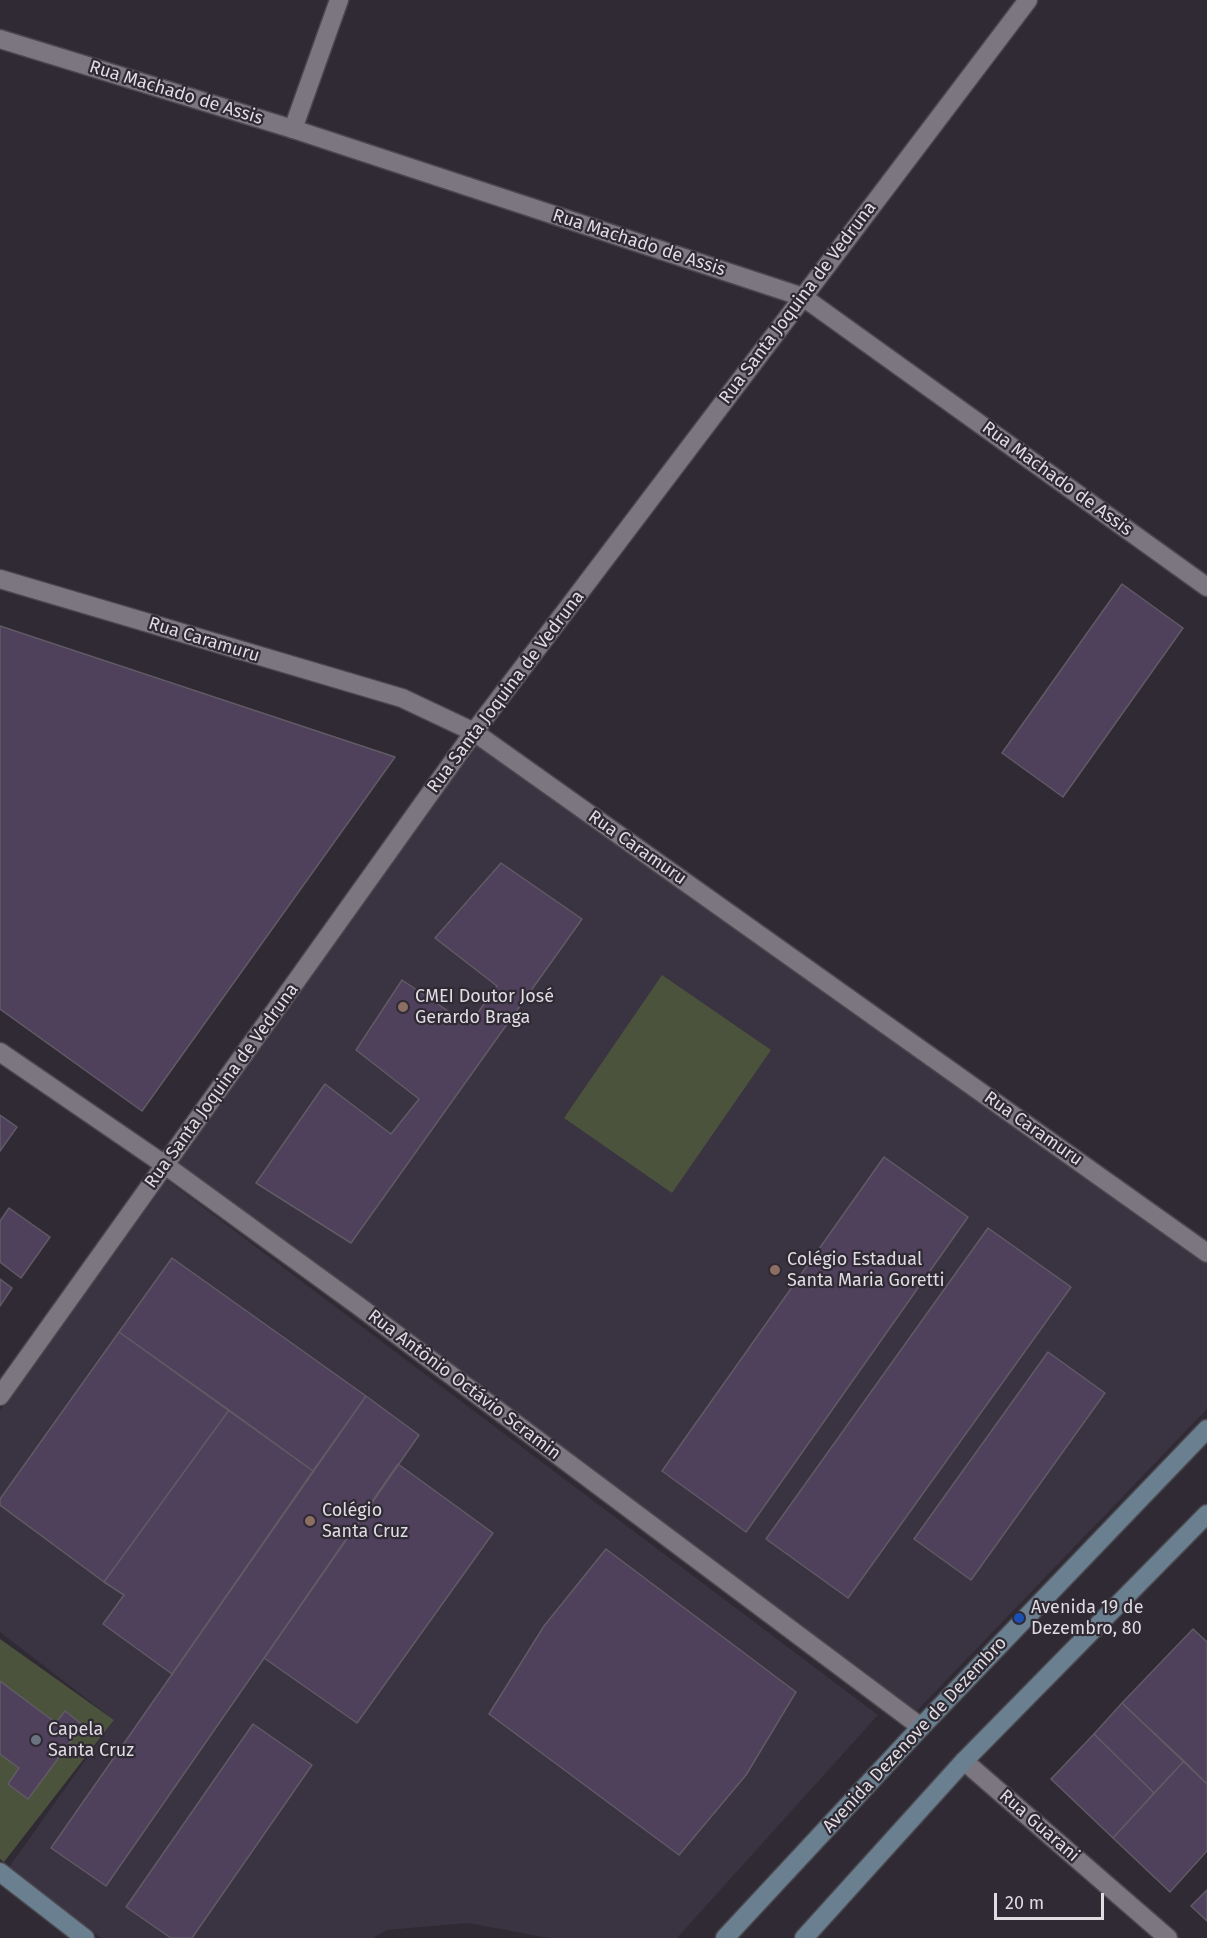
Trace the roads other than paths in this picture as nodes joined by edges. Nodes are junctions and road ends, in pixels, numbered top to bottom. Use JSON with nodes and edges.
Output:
{"nodes":[{"id":1,"x":339,"y":0,"type":"edge"},
{"id":2,"x":1028,"y":0,"type":"edge"},
{"id":3,"x":0,"y":39,"type":"edge"},
{"id":4,"x":293,"y":129,"type":"junction"},
{"id":5,"x":803,"y":297,"type":"junction"},
{"id":6,"x":0,"y":579,"type":"edge"},
{"id":7,"x":1207,"y":587,"type":"edge"},
{"id":8,"x":474,"y":732,"type":"junction"},
{"id":9,"x":0,"y":1052,"type":"edge"},
{"id":10,"x":165,"y":1165,"type":"junction"},
{"id":11,"x":1207,"y":1253,"type":"edge"},
{"id":12,"x":0,"y":1396,"type":"edge"},
{"id":13,"x":1207,"y":1429,"type":"edge"},
{"id":14,"x":1207,"y":1515,"type":"edge"},
{"id":15,"x":921,"y":1727,"type":"junction"},
{"id":16,"x":964,"y":1761,"type":"junction"},
{"id":17,"x":0,"y":1872,"type":"edge"},
{"id":18,"x":85,"y":1938,"type":"edge"},
{"id":19,"x":725,"y":1938,"type":"edge"},
{"id":20,"x":804,"y":1938,"type":"edge"},
{"id":21,"x":1168,"y":1938,"type":"edge"}],
"edges":[{"from":1,"to":4,"type":"street"},
{"from":2,"to":5,"type":"street","name":"Rua Santa Joquina de Vedruna"},
{"from":3,"to":4,"type":"street","name":"Rua Machado de Assis"},
{"from":4,"to":5,"type":"street","name":"Rua Machado de Assis"},
{"from":5,"to":7,"type":"street","name":"Rua Machado de Assis"},
{"from":5,"to":8,"type":"street","name":"Rua Santa Joquina de Vedruna"},
{"from":6,"to":8,"type":"street","name":"Rua Caramuru"},
{"from":8,"to":10,"type":"street","name":"Rua Santa Joquina de Vedruna"},
{"from":8,"to":11,"type":"street","name":"Rua Caramuru"},
{"from":9,"to":10,"type":"street","name":"Rua Antônio Octávio Scramin"},
{"from":10,"to":12,"type":"street","name":"Rua Santa Joquina de Vedruna"},
{"from":10,"to":15,"type":"street","name":"Rua Antônio Octávio Scramin"},
{"from":13,"to":15,"type":"main road","name":"Avenida Dezenove de Dezembro"},
{"from":14,"to":16,"type":"main road"},
{"from":15,"to":19,"type":"main road","name":"Avenida Dezenove de Dezembro"},
{"from":16,"to":20,"type":"main road"},
{"from":16,"to":21,"type":"street","name":"Rua Guarani"},
{"from":17,"to":18,"type":"main road"}]}
